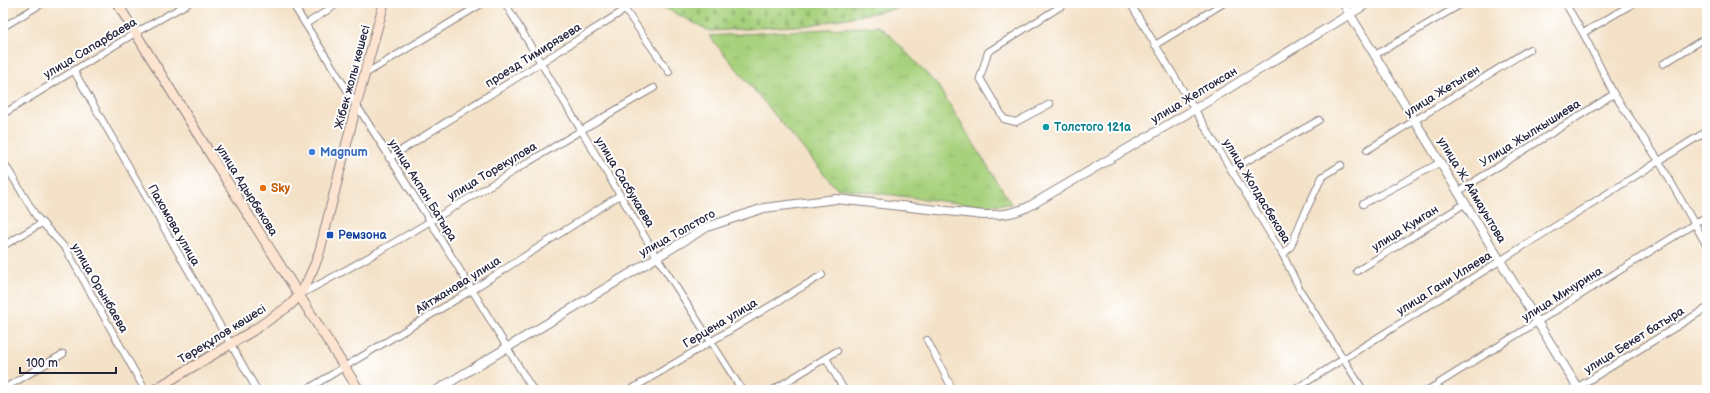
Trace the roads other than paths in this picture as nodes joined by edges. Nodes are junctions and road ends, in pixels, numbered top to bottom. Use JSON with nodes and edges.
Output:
{"nodes":[{"id":1,"x":43,"y":3,"type":"edge"},
{"id":2,"x":117,"y":3,"type":"edge"},
{"id":3,"x":189,"y":3,"type":"edge"},
{"id":4,"x":292,"y":3,"type":"edge"},
{"id":5,"x":339,"y":3,"type":"edge"},
{"id":6,"x":384,"y":3,"type":"edge"},
{"id":7,"x":484,"y":3,"type":"edge"},
{"id":8,"x":505,"y":3,"type":"edge"},
{"id":9,"x":1066,"y":3,"type":"edge"},
{"id":10,"x":1130,"y":3,"type":"edge"},
{"id":11,"x":1224,"y":3,"type":"edge"},
{"id":12,"x":1343,"y":3,"type":"edge"},
{"id":13,"x":1368,"y":3,"type":"edge"},
{"id":14,"x":1463,"y":3,"type":"edge"},
{"id":15,"x":1565,"y":3,"type":"edge"},
{"id":16,"x":1634,"y":3,"type":"edge"},
{"id":17,"x":1350,"y":14,"type":"junction"},
{"id":18,"x":306,"y":24,"type":"junction"},
{"id":19,"x":3,"y":27,"type":"edge"},
{"id":20,"x":1583,"y":33,"type":"junction"},
{"id":21,"x":135,"y":34,"type":"junction"},
{"id":22,"x":1707,"y":37,"type":"edge"},
{"id":23,"x":1155,"y":45,"type":"junction"},
{"id":24,"x":1530,"y":49,"type":"dead end"},
{"id":25,"x":1375,"y":55,"type":"junction"},
{"id":26,"x":542,"y":63,"type":"junction"},
{"id":27,"x":1663,"y":64,"type":"dead end"},
{"id":28,"x":74,"y":71,"type":"junction"},
{"id":29,"x":669,"y":72,"type":"dead end"},
{"id":30,"x":365,"y":74,"type":"junction"},
{"id":31,"x":654,"y":88,"type":"dead end"},
{"id":32,"x":1614,"y":94,"type":"junction"},
{"id":33,"x":1050,"y":104,"type":"dead end"},
{"id":34,"x":356,"y":106,"type":"junction"},
{"id":35,"x":1195,"y":109,"type":"junction"},
{"id":36,"x":3,"y":114,"type":"edge"},
{"id":37,"x":1318,"y":120,"type":"dead end"},
{"id":38,"x":1415,"y":120,"type":"junction"},
{"id":39,"x":580,"y":130,"type":"junction"},
{"id":40,"x":1707,"y":131,"type":"edge"},
{"id":41,"x":1367,"y":150,"type":"dead end"},
{"id":42,"x":389,"y":158,"type":"junction"},
{"id":43,"x":3,"y":161,"type":"edge"},
{"id":44,"x":1658,"y":161,"type":"junction"},
{"id":45,"x":1441,"y":162,"type":"junction"},
{"id":46,"x":1341,"y":166,"type":"dead end"},
{"id":47,"x":1231,"y":170,"type":"junction"},
{"id":48,"x":1459,"y":192,"type":"junction"},
{"id":49,"x":620,"y":196,"type":"junction"},
{"id":50,"x":1466,"y":203,"type":"junction"},
{"id":51,"x":1363,"y":204,"type":"dead end"},
{"id":52,"x":984,"y":215,"type":"joint"},
{"id":53,"x":1707,"y":216,"type":"edge"},
{"id":54,"x":430,"y":221,"type":"junction"},
{"id":55,"x":42,"y":223,"type":"junction"},
{"id":56,"x":1694,"y":224,"type":"junction"},
{"id":57,"x":3,"y":246,"type":"edge"},
{"id":58,"x":1707,"y":246,"type":"edge"},
{"id":59,"x":1283,"y":255,"type":"junction"},
{"id":60,"x":657,"y":257,"type":"junction"},
{"id":61,"x":1500,"y":260,"type":"junction"},
{"id":62,"x":1357,"y":271,"type":"dead end"},
{"id":63,"x":822,"y":275,"type":"dead end"},
{"id":64,"x":472,"y":290,"type":"junction"},
{"id":65,"x":300,"y":295,"type":"junction"},
{"id":66,"x":1707,"y":308,"type":"edge"},
{"id":67,"x":1538,"y":322,"type":"junction"},
{"id":68,"x":927,"y":340,"type":"dead end"},
{"id":69,"x":712,"y":341,"type":"junction"},
{"id":70,"x":230,"y":344,"type":"junction"},
{"id":71,"x":507,"y":347,"type":"junction"},
{"id":72,"x":837,"y":351,"type":"dead end"},
{"id":73,"x":63,"y":354,"type":"dead end"},
{"id":74,"x":826,"y":358,"type":"junction"},
{"id":75,"x":1344,"y":359,"type":"junction"},
{"id":76,"x":344,"y":367,"type":"junction"},
{"id":77,"x":3,"y":389,"type":"edge"},
{"id":78,"x":1577,"y":389,"type":"edge"},
{"id":79,"x":145,"y":390,"type":"edge"},
{"id":80,"x":154,"y":390,"type":"edge"},
{"id":81,"x":257,"y":390,"type":"edge"},
{"id":82,"x":306,"y":390,"type":"edge"},
{"id":83,"x":359,"y":390,"type":"edge"},
{"id":84,"x":437,"y":390,"type":"edge"},
{"id":85,"x":533,"y":390,"type":"edge"},
{"id":86,"x":630,"y":390,"type":"edge"},
{"id":87,"x":742,"y":390,"type":"edge"},
{"id":88,"x":773,"y":390,"type":"edge"},
{"id":89,"x":844,"y":390,"type":"edge"},
{"id":90,"x":953,"y":390,"type":"edge"},
{"id":91,"x":1294,"y":390,"type":"edge"},
{"id":92,"x":1363,"y":390,"type":"edge"},
{"id":93,"x":1428,"y":390,"type":"edge"}],
"edges":[{"from":1,"to":19,"type":"street"},
{"from":2,"to":21,"type":"main road","name":"улица Адырбекова"},
{"from":3,"to":21,"type":"street","name":"улица Сапарбаева"},
{"from":4,"to":18,"type":"street","name":"улица Акпан Батыра"},
{"from":5,"to":18,"type":"street"},
{"from":6,"to":30,"type":"main road","name":"Жібек жолы көшесі"},
{"from":7,"to":30,"type":"street"},
{"from":8,"to":26,"type":"street","name":"улица Сасбукаева"},
{"from":9,"to":33,"type":"street"},
{"from":10,"to":23,"type":"street","name":"улица Жолдасбекова"},
{"from":11,"to":23,"type":"street"},
{"from":12,"to":17,"type":"street","name":"улица Ж. Аймауытова"},
{"from":13,"to":17,"type":"street","name":"улица Желтоксан"},
{"from":14,"to":25,"type":"street"},
{"from":15,"to":20,"type":"street"},
{"from":16,"to":20,"type":"street"},
{"from":17,"to":25,"type":"street","name":"улица Ж. Аймауытова"},
{"from":17,"to":35,"type":"street","name":"улица Желтоксан"},
{"from":18,"to":34,"type":"street","name":"улица Акпан Батыра"},
{"from":20,"to":32,"type":"street"},
{"from":21,"to":28,"type":"street","name":"улица Сапарбаева"},
{"from":21,"to":65,"type":"main road","name":"улица Адырбекова"},
{"from":22,"to":27,"type":"street"},
{"from":23,"to":35,"type":"street","name":"улица Жолдасбекова"},
{"from":24,"to":38,"type":"street","name":"улица Жетыген"},
{"from":25,"to":38,"type":"street","name":"улица Ж. Аймауытова"},
{"from":26,"to":29,"type":"street","name":"проезд Тимирязева"},
{"from":26,"to":39,"type":"street","name":"улица Сасбукаева"},
{"from":26,"to":42,"type":"street","name":"проезд Тимирязева"},
{"from":28,"to":36,"type":"street","name":"улица Сапарбаева"},
{"from":28,"to":70,"type":"street","name":"Пахомова улица"},
{"from":30,"to":34,"type":"main road","name":"Жібек жолы көшесі"},
{"from":31,"to":39,"type":"street","name":"улица Торекулова"},
{"from":32,"to":44,"type":"street"},
{"from":32,"to":48,"type":"street","name":"Улица Жылкышиева"},
{"from":34,"to":42,"type":"street","name":"улица Акпан Батыра"},
{"from":34,"to":65,"type":"main road","name":"Жібек жолы көшесі"},
{"from":35,"to":47,"type":"street","name":"улица Жолдасбекова"},
{"from":35,"to":52,"type":"street","name":"улица Желтоксан"},
{"from":37,"to":47,"type":"street"},
{"from":38,"to":41,"type":"street","name":"улица Жетыген"},
{"from":38,"to":45,"type":"street","name":"улица Ж. Аймауытова"},
{"from":39,"to":49,"type":"street","name":"улица Сасбукаева"},
{"from":39,"to":54,"type":"street","name":"улица Торекулова"},
{"from":40,"to":44,"type":"street","name":"улица Гани Иляева"},
{"from":42,"to":54,"type":"street","name":"улица Акпан Батыра"},
{"from":43,"to":55,"type":"street","name":"улица Орынбаева"},
{"from":44,"to":56,"type":"street"},
{"from":44,"to":61,"type":"street","name":"улица Гани Иляева"},
{"from":45,"to":48,"type":"street","name":"улица Ж. Аймауытова"},
{"from":45,"to":51,"type":"street"},
{"from":46,"to":59,"type":"street"},
{"from":47,"to":59,"type":"street","name":"улица Жолдасбекова"},
{"from":48,"to":50,"type":"street","name":"улица Ж. Аймауытова"},
{"from":49,"to":60,"type":"street","name":"улица Сасбукаева"},
{"from":49,"to":64,"type":"street","name":"Айтжанова улица"},
{"from":50,"to":61,"type":"street","name":"улица Ж. Аймауытова"},
{"from":50,"to":62,"type":"street","name":"улица Кумган"},
{"from":52,"to":60,"type":"street","name":"улица Толстого"},
{"from":53,"to":56,"type":"street","name":"улица Мичурина"},
{"from":54,"to":64,"type":"street","name":"улица Акпан Батыра"},
{"from":54,"to":65,"type":"street","name":"улица Торекулова"},
{"from":55,"to":57,"type":"street"},
{"from":55,"to":79,"type":"street","name":"улица Орынбаева"},
{"from":56,"to":58,"type":"street"},
{"from":56,"to":67,"type":"street","name":"улица Мичурина"},
{"from":59,"to":75,"type":"street","name":"улица Жолдасбекова"},
{"from":60,"to":69,"type":"street","name":"улица Сасбукаева"},
{"from":60,"to":71,"type":"street","name":"улица Толстого"},
{"from":61,"to":67,"type":"street","name":"улица Ж. Аймауытова"},
{"from":61,"to":75,"type":"street","name":"улица Гани Иляева"},
{"from":63,"to":69,"type":"street","name":"Герцена улица"},
{"from":64,"to":71,"type":"street","name":"улица Акпан Батыра"},
{"from":64,"to":76,"type":"street","name":"Айтжанова улица"},
{"from":65,"to":70,"type":"main road","name":"Төреқұлов көшесі"},
{"from":65,"to":76,"type":"main road","name":"улица Адырбекова"},
{"from":66,"to":78,"type":"street","name":"улица Бекет батыра"},
{"from":67,"to":78,"type":"street","name":"улица Ж. Аймауытова"},
{"from":67,"to":93,"type":"street","name":"улица Мичурина"},
{"from":68,"to":90,"type":"street"},
{"from":69,"to":86,"type":"street","name":"Герцена улица"},
{"from":69,"to":87,"type":"street","name":"улица Сасбукаева"},
{"from":70,"to":80,"type":"main road","name":"Төреқұлов көшесі"},
{"from":70,"to":81,"type":"street","name":"Пахомова улица"},
{"from":71,"to":84,"type":"street","name":"улица Толстого"},
{"from":71,"to":85,"type":"street","name":"улица Акпан Батыра"},
{"from":72,"to":74,"type":"street"},
{"from":73,"to":77,"type":"street"},
{"from":74,"to":88,"type":"street"},
{"from":74,"to":89,"type":"street"},
{"from":75,"to":91,"type":"street","name":"улица Гани Иляева"},
{"from":75,"to":92,"type":"street","name":"улица Жолдасбекова"},
{"from":76,"to":82,"type":"street","name":"Айтжанова улица"},
{"from":76,"to":83,"type":"main road","name":"улица Адырбекова"}]}
